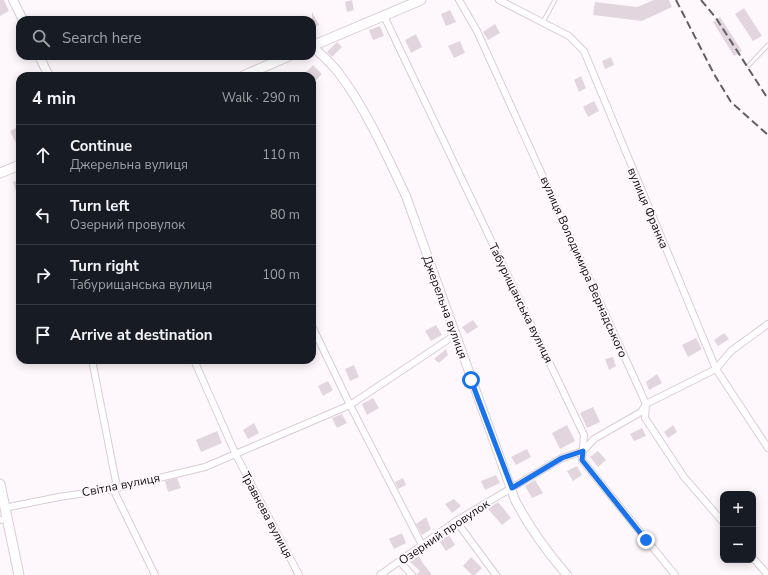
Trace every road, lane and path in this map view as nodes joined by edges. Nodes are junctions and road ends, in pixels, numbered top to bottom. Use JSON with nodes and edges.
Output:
{"nodes":[{"id":1,"x":13,"y":0,"type":"edge"},
{"id":2,"x":421,"y":0,"type":"edge"},
{"id":3,"x":459,"y":0,"type":"edge"},
{"id":4,"x":499,"y":0,"type":"edge"},
{"id":5,"x":554,"y":0,"type":"edge"},
{"id":6,"x":21,"y":16,"type":"edge"},
{"id":7,"x":384,"y":16,"type":"junction"},
{"id":8,"x":543,"y":22,"type":"junction"},
{"id":9,"x":316,"y":44,"type":"edge"},
{"id":10,"x":768,"y":45,"type":"edge"},
{"id":11,"x":316,"y":50,"type":"edge"},
{"id":12,"x":42,"y":60,"type":"edge"},
{"id":13,"x":280,"y":60,"type":"edge"},
{"id":14,"x":749,"y":65,"type":"dead end"},
{"id":15,"x":47,"y":72,"type":"edge"},
{"id":16,"x":252,"y":72,"type":"edge"},
{"id":17,"x":16,"y":166,"type":"edge"},
{"id":18,"x":0,"y":172,"type":"edge"},
{"id":19,"x":768,"y":324,"type":"edge"},
{"id":20,"x":316,"y":334,"type":"edge"},
{"id":21,"x":455,"y":335,"type":"junction"},
{"id":22,"x":93,"y":364,"type":"edge"},
{"id":23,"x":196,"y":364,"type":"edge"},
{"id":24,"x":716,"y":369,"type":"junction"},
{"id":25,"x":646,"y":404,"type":"junction"},
{"id":26,"x":350,"y":405,"type":"junction"},
{"id":27,"x":768,"y":448,"type":"edge"},
{"id":28,"x":583,"y":451,"type":"junction"},
{"id":29,"x":236,"y":455,"type":"junction"},
{"id":30,"x":0,"y":484,"type":"edge"},
{"id":31,"x":512,"y":488,"type":"junction"},
{"id":32,"x":113,"y":489,"type":"junction"},
{"id":33,"x":4,"y":508,"type":"junction"},
{"id":34,"x":720,"y":519,"type":"edge"},
{"id":35,"x":3,"y":520,"type":"edge"},
{"id":36,"x":456,"y":521,"type":"junction"},
{"id":37,"x":422,"y":545,"type":"junction"},
{"id":38,"x":756,"y":561,"type":"edge"},
{"id":39,"x":400,"y":562,"type":"junction"},
{"id":40,"x":19,"y":575,"type":"edge"},
{"id":41,"x":155,"y":575,"type":"edge"},
{"id":42,"x":299,"y":575,"type":"edge"},
{"id":43,"x":380,"y":575,"type":"edge"},
{"id":44,"x":412,"y":575,"type":"edge"},
{"id":45,"x":496,"y":575,"type":"edge"},
{"id":46,"x":567,"y":575,"type":"edge"},
{"id":47,"x":675,"y":575,"type":"edge"},
{"id":48,"x":768,"y":575,"type":"edge"}],
"edges":[{"from":1,"to":6,"type":"street"},
{"from":2,"to":7,"type":"main road"},
{"from":3,"to":25,"type":"street","name":"вулиця Володимира Вернадського"},
{"from":4,"to":8,"type":"street","name":"вулиця Франка"},
{"from":5,"to":8,"type":"lane"},
{"from":7,"to":9,"type":"main road"},
{"from":7,"to":28,"type":"street","name":"Табурищанська вулиця"},
{"from":8,"to":24,"type":"street","name":"вулиця Франка"},
{"from":10,"to":14,"type":"lane"},
{"from":11,"to":21,"type":"street","name":"Джерельна вулиця"},
{"from":12,"to":15,"type":"street"},
{"from":13,"to":16,"type":"main road"},
{"from":17,"to":18,"type":"main road"},
{"from":19,"to":24,"type":"street","name":"Озерний провулок"},
{"from":20,"to":26,"type":"street"},
{"from":21,"to":26,"type":"street"},
{"from":21,"to":31,"type":"street","name":"Джерельна вулиця"},
{"from":22,"to":32,"type":"street"},
{"from":23,"to":29,"type":"street","name":"Травнева вулиця"},
{"from":24,"to":25,"type":"street","name":"Озерний провулок"},
{"from":24,"to":27,"type":"street","name":"вулиця Франка"},
{"from":25,"to":28,"type":"street","name":"Озерний провулок"},
{"from":25,"to":34,"type":"street","name":"вулиця Володимира Вернадського"},
{"from":26,"to":29,"type":"street"},
{"from":26,"to":37,"type":"street"},
{"from":28,"to":31,"type":"street","name":"Озерний провулок"},
{"from":28,"to":47,"type":"street","name":"Табурищанська вулиця"},
{"from":29,"to":32,"type":"street","name":"Світла вулиця"},
{"from":29,"to":42,"type":"street","name":"Травнева вулиця"},
{"from":30,"to":33,"type":"main road"},
{"from":31,"to":36,"type":"street","name":"Озерний провулок"},
{"from":31,"to":46,"type":"street","name":"Джерельна вулиця"},
{"from":32,"to":33,"type":"street","name":"Світла вулиця"},
{"from":32,"to":41,"type":"street"},
{"from":33,"to":35,"type":"main road"},
{"from":35,"to":40,"type":"main road"},
{"from":36,"to":37,"type":"street","name":"Озерний провулок"},
{"from":36,"to":45,"type":"street"},
{"from":37,"to":39,"type":"street","name":"Озерний провулок"},
{"from":38,"to":48,"type":"street"},
{"from":39,"to":43,"type":"street","name":"Озерний провулок"},
{"from":39,"to":44,"type":"street"}]}
